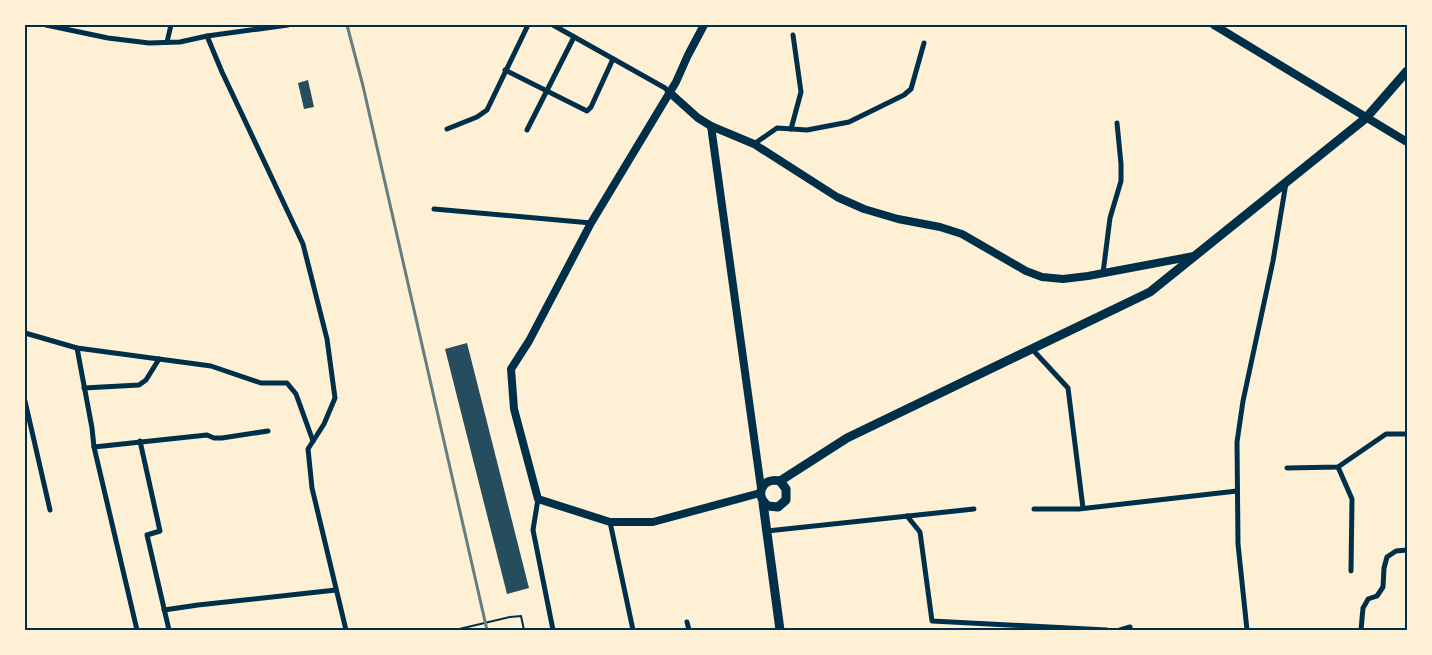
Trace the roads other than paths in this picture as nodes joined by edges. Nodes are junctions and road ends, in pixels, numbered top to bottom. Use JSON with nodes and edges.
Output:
{"nodes":[{"id":1,"x":46,"y":25,"type":"edge"},
{"id":2,"x":171,"y":25,"type":"edge"},
{"id":3,"x":288,"y":25,"type":"edge"},
{"id":4,"x":528,"y":25,"type":"edge"},
{"id":5,"x":553,"y":25,"type":"edge"},
{"id":6,"x":704,"y":25,"type":"edge"},
{"id":7,"x":1214,"y":25,"type":"edge"},
{"id":8,"x":794,"y":35,"type":"dead end"},
{"id":9,"x":207,"y":36,"type":"junction"},
{"id":10,"x":574,"y":37,"type":"junction"},
{"id":11,"x":167,"y":42,"type":"junction"},
{"id":12,"x":924,"y":43,"type":"dead end"},
{"id":13,"x":613,"y":59,"type":"junction"},
{"id":14,"x":506,"y":70,"type":"junction"},
{"id":15,"x":1407,"y":71,"type":"edge"},
{"id":16,"x":547,"y":91,"type":"junction"},
{"id":17,"x":669,"y":92,"type":"junction"},
{"id":18,"x":1366,"y":118,"type":"junction"},
{"id":19,"x":1117,"y":123,"type":"dead end"},
{"id":20,"x":711,"y":126,"type":"junction"},
{"id":21,"x":791,"y":129,"type":"junction"},
{"id":22,"x":447,"y":130,"type":"dead end"},
{"id":23,"x":528,"y":130,"type":"dead end"},
{"id":24,"x":1407,"y":142,"type":"edge"},
{"id":25,"x":754,"y":144,"type":"junction"},
{"id":26,"x":1286,"y":183,"type":"junction"},
{"id":27,"x":434,"y":209,"type":"dead end"},
{"id":28,"x":591,"y":224,"type":"junction"},
{"id":29,"x":1196,"y":256,"type":"junction"},
{"id":30,"x":1103,"y":274,"type":"junction"},
{"id":31,"x":25,"y":333,"type":"edge"},
{"id":32,"x":77,"y":348,"type":"junction"},
{"id":33,"x":1032,"y":348,"type":"junction"},
{"id":34,"x":159,"y":359,"type":"junction"},
{"id":35,"x":84,"y":388,"type":"junction"},
{"id":36,"x":25,"y":401,"type":"edge"},
{"id":37,"x":268,"y":430,"type":"dead end"},
{"id":38,"x":1407,"y":434,"type":"edge"},
{"id":39,"x":140,"y":441,"type":"junction"},
{"id":40,"x":313,"y":441,"type":"junction"},
{"id":41,"x":94,"y":447,"type":"junction"},
{"id":42,"x":1338,"y":467,"type":"junction"},
{"id":43,"x":1288,"y":468,"type":"dead end"},
{"id":44,"x":780,"y":481,"type":"junction"},
{"id":45,"x":761,"y":490,"type":"junction"},
{"id":46,"x":1237,"y":491,"type":"junction"},
{"id":47,"x":538,"y":499,"type":"junction"},
{"id":48,"x":763,"y":502,"type":"junction"},
{"id":49,"x":1083,"y":508,"type":"junction"},
{"id":50,"x":1034,"y":509,"type":"dead end"},
{"id":51,"x":50,"y":510,"type":"dead end"},
{"id":52,"x":974,"y":510,"type":"dead end"},
{"id":53,"x":907,"y":516,"type":"junction"},
{"id":54,"x":610,"y":522,"type":"junction"},
{"id":55,"x":767,"y":531,"type":"junction"},
{"id":56,"x":1407,"y":550,"type":"edge"},
{"id":57,"x":1351,"y":571,"type":"dead end"},
{"id":58,"x":336,"y":590,"type":"junction"},
{"id":59,"x":164,"y":610,"type":"junction"},
{"id":60,"x":687,"y":622,"type":"dead end"},
{"id":61,"x":1130,"y":627,"type":"dead end"},
{"id":62,"x":137,"y":630,"type":"edge"},
{"id":63,"x":168,"y":630,"type":"edge"},
{"id":64,"x":346,"y":630,"type":"edge"},
{"id":65,"x":553,"y":630,"type":"edge"},
{"id":66,"x":633,"y":630,"type":"edge"},
{"id":67,"x":689,"y":630,"type":"edge"},
{"id":68,"x":780,"y":630,"type":"edge"},
{"id":69,"x":1108,"y":630,"type":"edge"},
{"id":70,"x":1120,"y":630,"type":"edge"},
{"id":71,"x":1247,"y":630,"type":"edge"},
{"id":72,"x":1361,"y":630,"type":"edge"}],
"edges":[{"from":1,"to":11,"type":"street"},
{"from":2,"to":11,"type":"street"},
{"from":3,"to":9,"type":"street"},
{"from":4,"to":14,"type":"street"},
{"from":5,"to":10,"type":"street"},
{"from":6,"to":17,"type":"street"},
{"from":7,"to":18,"type":"street"},
{"from":8,"to":21,"type":"street"},
{"from":9,"to":11,"type":"street"},
{"from":9,"to":40,"type":"street"},
{"from":10,"to":13,"type":"street"},
{"from":10,"to":16,"type":"street"},
{"from":12,"to":21,"type":"street"},
{"from":13,"to":16,"type":"street"},
{"from":13,"to":17,"type":"street"},
{"from":14,"to":16,"type":"street"},
{"from":14,"to":22,"type":"street"},
{"from":15,"to":18,"type":"main road"},
{"from":16,"to":23,"type":"street"},
{"from":17,"to":20,"type":"street"},
{"from":17,"to":28,"type":"street"},
{"from":18,"to":24,"type":"street"},
{"from":18,"to":26,"type":"main road"},
{"from":19,"to":30,"type":"street"},
{"from":20,"to":25,"type":"street"},
{"from":20,"to":45,"type":"street"},
{"from":21,"to":25,"type":"street"},
{"from":25,"to":30,"type":"street"},
{"from":26,"to":29,"type":"main road"},
{"from":26,"to":46,"type":"street"},
{"from":27,"to":28,"type":"street"},
{"from":28,"to":47,"type":"street"},
{"from":29,"to":30,"type":"street"},
{"from":29,"to":33,"type":"main road"},
{"from":31,"to":32,"type":"street"},
{"from":32,"to":34,"type":"street"},
{"from":32,"to":35,"type":"street"},
{"from":33,"to":44,"type":"main road"},
{"from":33,"to":49,"type":"street"},
{"from":34,"to":35,"type":"street"},
{"from":34,"to":40,"type":"street"},
{"from":35,"to":41,"type":"street"},
{"from":36,"to":51,"type":"street"},
{"from":37,"to":39,"type":"street"},
{"from":38,"to":42,"type":"street"},
{"from":39,"to":41,"type":"street"},
{"from":39,"to":59,"type":"street"},
{"from":40,"to":58,"type":"street"},
{"from":41,"to":62,"type":"street"},
{"from":42,"to":43,"type":"street"},
{"from":42,"to":57,"type":"street"},
{"from":44,"to":45,"type":"main road"},
{"from":44,"to":48,"type":"main road"},
{"from":45,"to":48,"type":"main road"},
{"from":45,"to":54,"type":"street"},
{"from":46,"to":49,"type":"street"},
{"from":46,"to":71,"type":"street"},
{"from":47,"to":54,"type":"street"},
{"from":47,"to":65,"type":"street"},
{"from":48,"to":55,"type":"main road"},
{"from":49,"to":50,"type":"street"},
{"from":52,"to":53,"type":"street"},
{"from":53,"to":55,"type":"street"},
{"from":53,"to":69,"type":"street"},
{"from":54,"to":66,"type":"street"},
{"from":55,"to":68,"type":"main road"},
{"from":56,"to":72,"type":"street"},
{"from":58,"to":59,"type":"street"},
{"from":58,"to":64,"type":"street"},
{"from":59,"to":63,"type":"street"},
{"from":60,"to":67,"type":"street"},
{"from":61,"to":70,"type":"street"}]}
